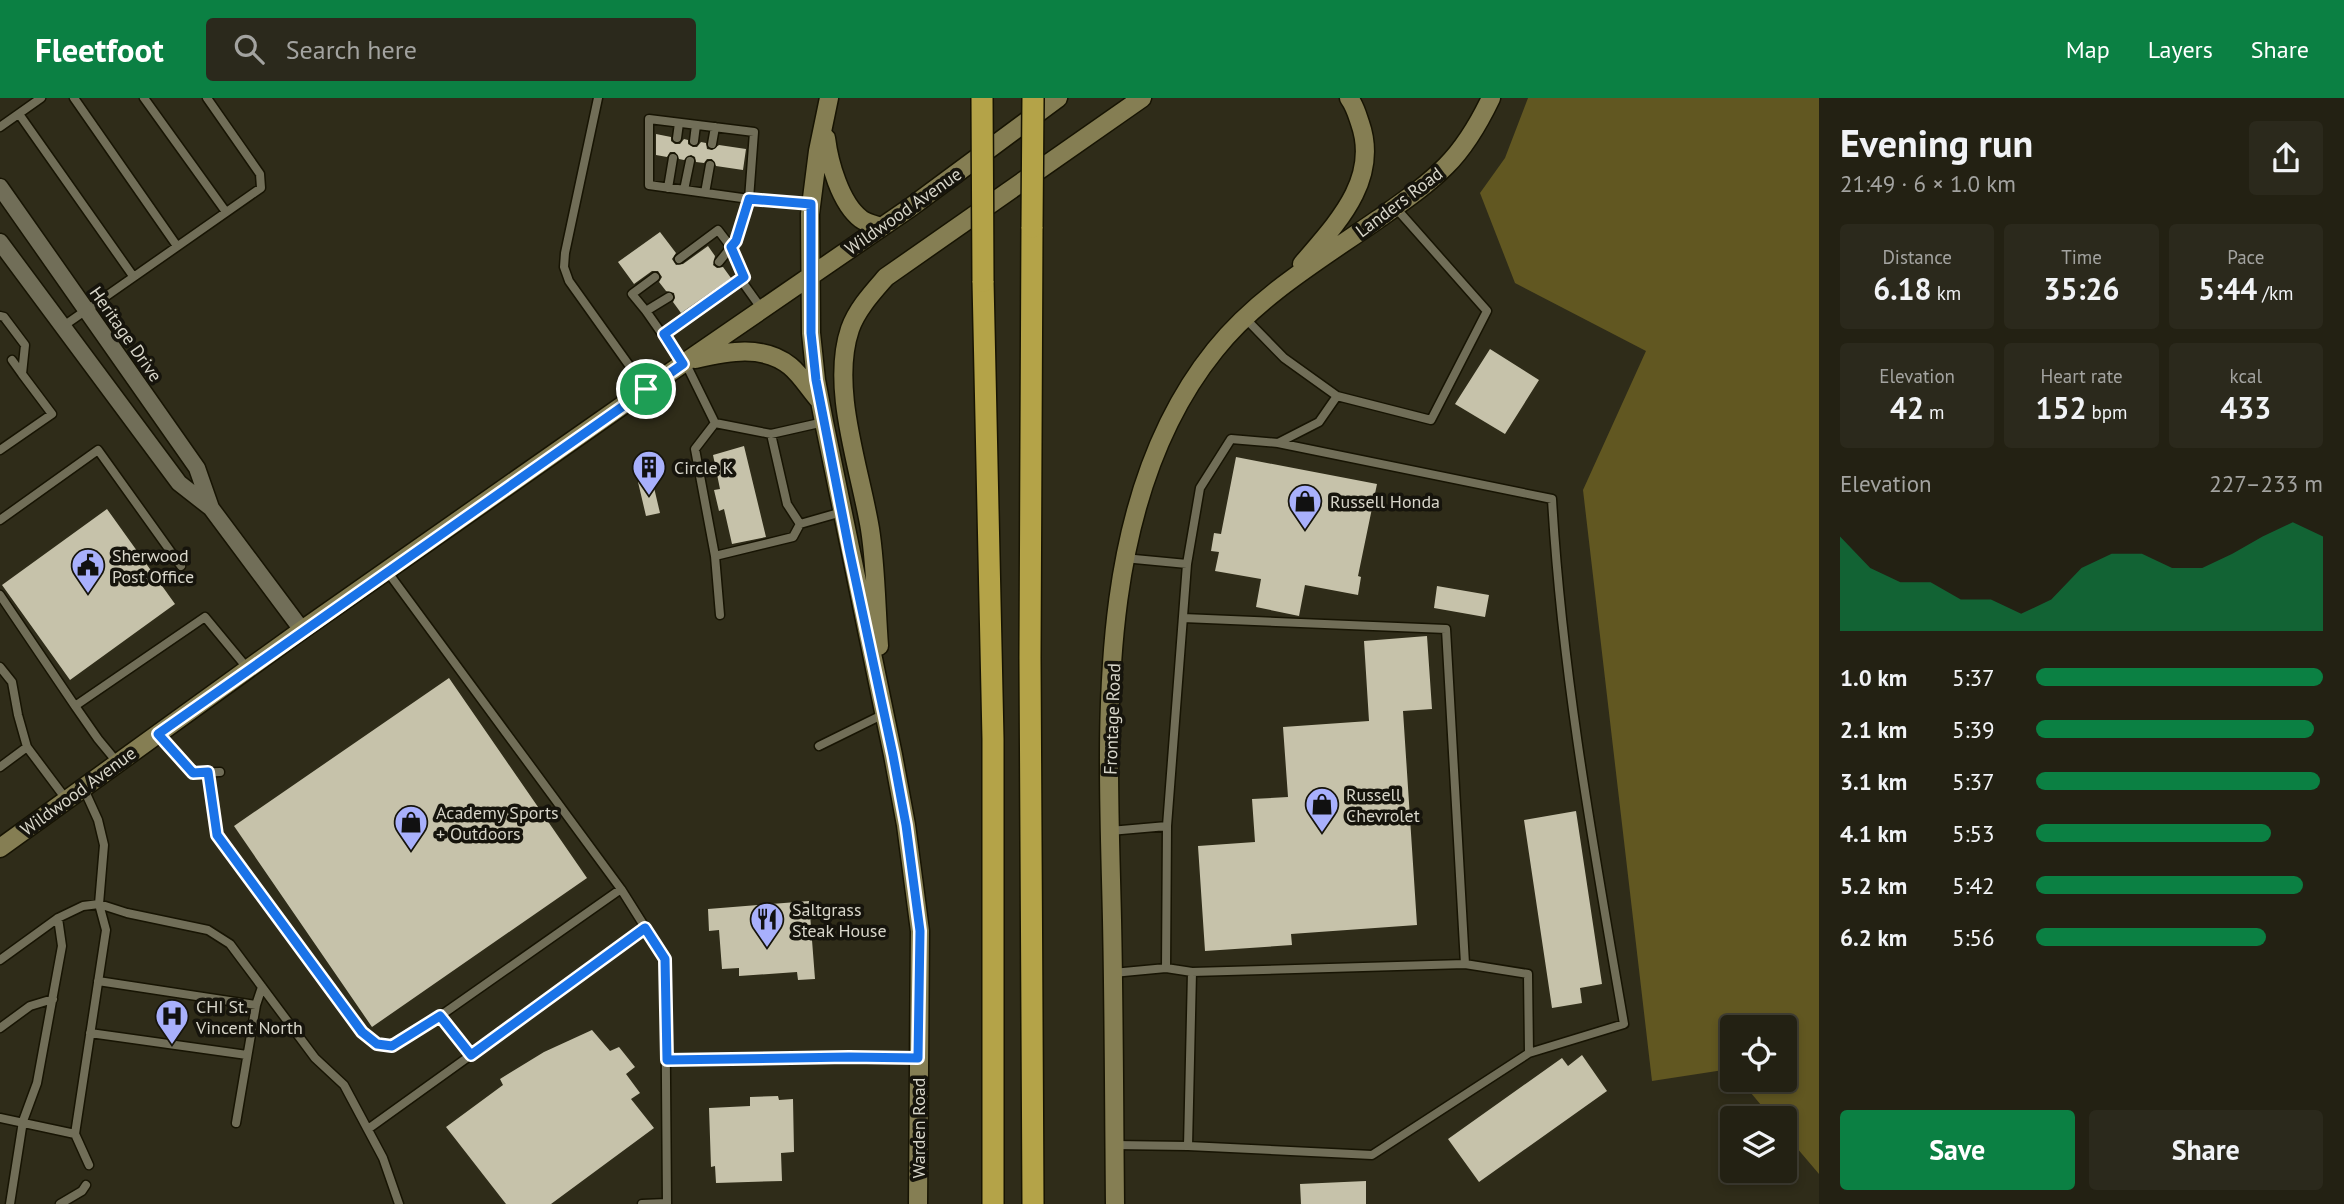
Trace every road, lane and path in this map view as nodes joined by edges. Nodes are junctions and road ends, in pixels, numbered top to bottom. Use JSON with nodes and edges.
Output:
{"nodes":[{"id":1,"x":41,"y":98,"type":"edge"},
{"id":2,"x":74,"y":98,"type":"edge"},
{"id":3,"x":144,"y":98,"type":"edge"},
{"id":4,"x":207,"y":98,"type":"edge"},
{"id":5,"x":598,"y":98,"type":"edge"},
{"id":6,"x":829,"y":98,"type":"edge"},
{"id":7,"x":982,"y":98,"type":"edge"},
{"id":8,"x":1033,"y":98,"type":"edge"},
{"id":9,"x":1058,"y":98,"type":"edge"},
{"id":10,"x":1142,"y":98,"type":"edge"},
{"id":11,"x":1349,"y":98,"type":"edge"},
{"id":12,"x":1492,"y":98,"type":"edge"},
{"id":13,"x":19,"y":114,"type":"junction"},
{"id":14,"x":679,"y":123,"type":"junction"},
{"id":15,"x":824,"y":124,"type":"junction"},
{"id":16,"x":696,"y":125,"type":"junction"},
{"id":17,"x":0,"y":127,"type":"edge"},
{"id":18,"x":715,"y":127,"type":"junction"},
{"id":19,"x":677,"y":138,"type":"dead end"},
{"id":20,"x":694,"y":141,"type":"dead end"},
{"id":21,"x":712,"y":144,"type":"dead end"},
{"id":22,"x":673,"y":158,"type":"dead end"},
{"id":23,"x":690,"y":161,"type":"dead end"},
{"id":24,"x":710,"y":164,"type":"dead end"},
{"id":25,"x":0,"y":187,"type":"edge"},
{"id":26,"x":668,"y":188,"type":"junction"},
{"id":27,"x":684,"y":190,"type":"junction"},
{"id":28,"x":705,"y":193,"type":"junction"},
{"id":29,"x":749,"y":199,"type":"junction"},
{"id":30,"x":811,"y":204,"type":"junction"},
{"id":31,"x":1395,"y":207,"type":"junction"},
{"id":32,"x":226,"y":212,"type":"junction"},
{"id":33,"x":881,"y":228,"type":"junction"},
{"id":34,"x":0,"y":242,"type":"edge"},
{"id":35,"x":177,"y":246,"type":"junction"},
{"id":36,"x":731,"y":247,"type":"junction"},
{"id":37,"x":679,"y":259,"type":"dead end"},
{"id":38,"x":719,"y":262,"type":"dead end"},
{"id":39,"x":133,"y":276,"type":"junction"},
{"id":40,"x":811,"y":276,"type":"junction"},
{"id":41,"x":655,"y":277,"type":"dead end"},
{"id":42,"x":741,"y":280,"type":"junction"},
{"id":43,"x":1284,"y":285,"type":"junction"},
{"id":44,"x":669,"y":297,"type":"dead end"},
{"id":45,"x":762,"y":309,"type":"junction"},
{"id":46,"x":86,"y":311,"type":"junction"},
{"id":47,"x":646,"y":312,"type":"junction"},
{"id":48,"x":0,"y":316,"type":"edge"},
{"id":49,"x":1244,"y":317,"type":"junction"},
{"id":50,"x":62,"y":327,"type":"junction"},
{"id":51,"x":664,"y":334,"type":"junction"},
{"id":52,"x":12,"y":360,"type":"dead end"},
{"id":53,"x":684,"y":363,"type":"junction"},
{"id":54,"x":22,"y":374,"type":"junction"},
{"id":55,"x":646,"y":389,"type":"junction"},
{"id":56,"x":1337,"y":397,"type":"junction"},
{"id":57,"x":820,"y":402,"type":"junction"},
{"id":58,"x":824,"y":422,"type":"junction"},
{"id":59,"x":715,"y":423,"type":"junction"},
{"id":60,"x":771,"y":433,"type":"junction"},
{"id":61,"x":1278,"y":443,"type":"junction"},
{"id":62,"x":0,"y":450,"type":"edge"},
{"id":63,"x":211,"y":508,"type":"junction"},
{"id":64,"x":842,"y":512,"type":"junction"},
{"id":65,"x":0,"y":520,"type":"edge"},
{"id":66,"x":800,"y":524,"type":"junction"},
{"id":67,"x":715,"y":556,"type":"junction"},
{"id":68,"x":1124,"y":558,"type":"junction"},
{"id":69,"x":1187,"y":564,"type":"junction"},
{"id":70,"x":181,"y":566,"type":"dead end"},
{"id":71,"x":387,"y":571,"type":"junction"},
{"id":72,"x":0,"y":595,"type":"edge"},
{"id":73,"x":720,"y":615,"type":"dead end"},
{"id":74,"x":1183,"y":618,"type":"junction"},
{"id":75,"x":302,"y":630,"type":"junction"},
{"id":76,"x":0,"y":667,"type":"edge"},
{"id":77,"x":248,"y":669,"type":"junction"},
{"id":78,"x":75,"y":706,"type":"junction"},
{"id":79,"x":884,"y":714,"type":"junction"},
{"id":80,"x":158,"y":734,"type":"junction"},
{"id":81,"x":819,"y":746,"type":"dead end"},
{"id":82,"x":27,"y":747,"type":"junction"},
{"id":83,"x":117,"y":762,"type":"junction"},
{"id":84,"x":0,"y":766,"type":"edge"},
{"id":85,"x":208,"y":772,"type":"junction"},
{"id":86,"x":220,"y":772,"type":"dead end"},
{"id":87,"x":83,"y":787,"type":"junction"},
{"id":88,"x":66,"y":799,"type":"junction"},
{"id":89,"x":1167,"y":826,"type":"junction"},
{"id":90,"x":1110,"y":831,"type":"junction"},
{"id":91,"x":0,"y":848,"type":"edge"},
{"id":92,"x":621,"y":889,"type":"junction"},
{"id":93,"x":99,"y":904,"type":"junction"},
{"id":94,"x":58,"y":918,"type":"junction"},
{"id":95,"x":645,"y":928,"type":"junction"},
{"id":96,"x":0,"y":960,"type":"edge"},
{"id":97,"x":1465,"y":964,"type":"junction"},
{"id":98,"x":1166,"y":968,"type":"junction"},
{"id":99,"x":1113,"y":972,"type":"junction"},
{"id":100,"x":1192,"y":972,"type":"junction"},
{"id":101,"x":98,"y":981,"type":"junction"},
{"id":102,"x":262,"y":987,"type":"junction"},
{"id":103,"x":52,"y":999,"type":"junction"},
{"id":104,"x":256,"y":1005,"type":"junction"},
{"id":105,"x":440,"y":1016,"type":"junction"},
{"id":106,"x":0,"y":1028,"type":"edge"},
{"id":107,"x":90,"y":1033,"type":"junction"},
{"id":108,"x":1529,"y":1052,"type":"junction"},
{"id":109,"x":247,"y":1055,"type":"junction"},
{"id":110,"x":471,"y":1055,"type":"junction"},
{"id":111,"x":918,"y":1058,"type":"junction"},
{"id":112,"x":667,"y":1060,"type":"junction"},
{"id":113,"x":0,"y":1118,"type":"edge"},
{"id":114,"x":23,"y":1121,"type":"junction"},
{"id":115,"x":236,"y":1123,"type":"dead end"},
{"id":116,"x":368,"y":1129,"type":"junction"},
{"id":117,"x":75,"y":1134,"type":"junction"},
{"id":118,"x":1114,"y":1145,"type":"junction"},
{"id":119,"x":1188,"y":1146,"type":"junction"},
{"id":120,"x":89,"y":1165,"type":"dead end"},
{"id":121,"x":86,"y":1185,"type":"dead end"},
{"id":122,"x":10,"y":1204,"type":"edge"},
{"id":123,"x":60,"y":1204,"type":"edge"},
{"id":124,"x":399,"y":1204,"type":"edge"},
{"id":125,"x":642,"y":1204,"type":"edge"},
{"id":126,"x":667,"y":1204,"type":"edge"},
{"id":127,"x":912,"y":1204,"type":"edge"},
{"id":128,"x":918,"y":1204,"type":"edge"},
{"id":129,"x":993,"y":1204,"type":"edge"},
{"id":130,"x":1033,"y":1204,"type":"edge"},
{"id":131,"x":1115,"y":1204,"type":"edge"}],
"edges":[{"from":1,"to":13,"type":"lane"},
{"from":2,"to":35,"type":"lane"},
{"from":3,"to":32,"type":"lane"},
{"from":4,"to":32,"type":"lane"},
{"from":5,"to":55,"type":"lane"},
{"from":6,"to":15,"type":"main road","name":"Warden Road"},
{"from":7,"to":129,"type":"highway","bridge":true},
{"from":8,"to":130,"type":"highway","bridge":true},
{"from":9,"to":33,"type":"main road","name":"Wildwood Avenue"},
{"from":10,"to":79,"type":"main road"},
{"from":11,"to":43,"type":"main road"},
{"from":12,"to":31,"type":"main road","name":"Landers Road"},
{"from":13,"to":17,"type":"lane"},
{"from":13,"to":39,"type":"lane"},
{"from":14,"to":16,"type":"lane"},
{"from":14,"to":19,"type":"lane"},
{"from":14,"to":26,"type":"lane"},
{"from":15,"to":30,"type":"main road","name":"Warden Road"},
{"from":15,"to":33,"type":"main road"},
{"from":16,"to":18,"type":"lane"},
{"from":16,"to":20,"type":"lane"},
{"from":18,"to":21,"type":"lane"},
{"from":18,"to":29,"type":"lane"},
{"from":22,"to":26,"type":"lane"},
{"from":23,"to":27,"type":"lane"},
{"from":24,"to":28,"type":"lane"},
{"from":25,"to":46,"type":"street","name":"Heritage Drive"},
{"from":26,"to":27,"type":"lane"},
{"from":27,"to":28,"type":"lane"},
{"from":28,"to":29,"type":"lane"},
{"from":29,"to":30,"type":"lane"},
{"from":29,"to":36,"type":"lane"},
{"from":30,"to":40,"type":"main road","name":"Warden Road"},
{"from":31,"to":43,"type":"main road","name":"Landers Road"},
{"from":31,"to":56,"type":"lane"},
{"from":32,"to":35,"type":"lane"},
{"from":33,"to":40,"type":"main road","name":"Wildwood Avenue"},
{"from":34,"to":50,"type":"street","name":"Heritage Drive"},
{"from":35,"to":39,"type":"lane"},
{"from":36,"to":37,"type":"lane"},
{"from":36,"to":38,"type":"lane"},
{"from":36,"to":42,"type":"lane"},
{"from":39,"to":46,"type":"lane"},
{"from":40,"to":45,"type":"main road","name":"Wildwood Avenue"},
{"from":40,"to":57,"type":"main road","name":"Warden Road"},
{"from":41,"to":47,"type":"lane"},
{"from":42,"to":45,"type":"lane"},
{"from":42,"to":51,"type":"lane"},
{"from":43,"to":49,"type":"main road","name":"Frontage Road"},
{"from":44,"to":47,"type":"lane"},
{"from":45,"to":53,"type":"main road","name":"Wildwood Avenue"},
{"from":46,"to":50,"type":"lane"},
{"from":46,"to":63,"type":"street","name":"Heritage Drive"},
{"from":47,"to":51,"type":"lane"},
{"from":48,"to":54,"type":"lane"},
{"from":49,"to":56,"type":"lane"},
{"from":49,"to":68,"type":"main road","name":"Frontage Road"},
{"from":50,"to":63,"type":"street","name":"Heritage Drive"},
{"from":51,"to":53,"type":"lane"},
{"from":52,"to":54,"type":"lane"},
{"from":53,"to":55,"type":"main road","name":"Wildwood Avenue"},
{"from":53,"to":57,"type":"main road"},
{"from":53,"to":59,"type":"lane"},
{"from":54,"to":62,"type":"lane"},
{"from":55,"to":71,"type":"main road","name":"Wildwood Avenue"},
{"from":56,"to":61,"type":"lane"},
{"from":57,"to":58,"type":"main road","name":"Warden Road"},
{"from":58,"to":60,"type":"lane"},
{"from":58,"to":64,"type":"main road","name":"Warden Road"},
{"from":59,"to":60,"type":"lane"},
{"from":59,"to":67,"type":"lane"},
{"from":60,"to":66,"type":"lane"},
{"from":61,"to":69,"type":"lane"},
{"from":61,"to":108,"type":"lane"},
{"from":63,"to":75,"type":"street","name":"Heritage Drive"},
{"from":64,"to":66,"type":"lane"},
{"from":64,"to":79,"type":"main road","name":"Warden Road"},
{"from":65,"to":70,"type":"lane"},
{"from":66,"to":67,"type":"lane"},
{"from":67,"to":73,"type":"lane"},
{"from":68,"to":69,"type":"lane"},
{"from":68,"to":90,"type":"main road","name":"Frontage Road"},
{"from":69,"to":74,"type":"lane"},
{"from":71,"to":75,"type":"main road","name":"Wildwood Avenue"},
{"from":71,"to":92,"type":"lane"},
{"from":72,"to":78,"type":"lane"},
{"from":74,"to":89,"type":"lane"},
{"from":74,"to":97,"type":"lane"},
{"from":75,"to":77,"type":"main road","name":"Wildwood Avenue"},
{"from":76,"to":82,"type":"lane"},
{"from":77,"to":78,"type":"lane"},
{"from":77,"to":80,"type":"main road","name":"Wildwood Avenue"},
{"from":78,"to":83,"type":"lane"},
{"from":79,"to":81,"type":"lane"},
{"from":79,"to":111,"type":"main road","name":"Warden Road"},
{"from":80,"to":83,"type":"main road","name":"Wildwood Avenue"},
{"from":80,"to":85,"type":"lane"},
{"from":82,"to":84,"type":"lane"},
{"from":82,"to":88,"type":"lane"},
{"from":83,"to":87,"type":"main road","name":"Wildwood Avenue"},
{"from":85,"to":86,"type":"lane"},
{"from":85,"to":105,"type":"lane"},
{"from":87,"to":88,"type":"main road","name":"Wildwood Avenue"},
{"from":87,"to":93,"type":"lane"},
{"from":88,"to":91,"type":"main road","name":"Wildwood Avenue"},
{"from":89,"to":90,"type":"lane"},
{"from":89,"to":98,"type":"lane"},
{"from":90,"to":99,"type":"main road","name":"Frontage Road"},
{"from":92,"to":95,"type":"lane"},
{"from":92,"to":105,"type":"lane"},
{"from":93,"to":94,"type":"lane"},
{"from":93,"to":101,"type":"lane"},
{"from":93,"to":102,"type":"lane"},
{"from":94,"to":96,"type":"lane"},
{"from":94,"to":103,"type":"lane"},
{"from":95,"to":110,"type":"lane"},
{"from":95,"to":112,"type":"lane"},
{"from":97,"to":100,"type":"lane"},
{"from":97,"to":108,"type":"lane"},
{"from":98,"to":99,"type":"lane"},
{"from":98,"to":100,"type":"lane"},
{"from":99,"to":118,"type":"main road","name":"Frontage Road"},
{"from":100,"to":119,"type":"lane"},
{"from":101,"to":104,"type":"lane"},
{"from":101,"to":107,"type":"lane"},
{"from":102,"to":104,"type":"lane"},
{"from":102,"to":116,"type":"lane"},
{"from":103,"to":106,"type":"lane"},
{"from":103,"to":114,"type":"lane"},
{"from":104,"to":109,"type":"lane"},
{"from":105,"to":110,"type":"lane"},
{"from":107,"to":109,"type":"lane"},
{"from":107,"to":117,"type":"lane"},
{"from":108,"to":119,"type":"lane"},
{"from":109,"to":115,"type":"lane"},
{"from":110,"to":116,"type":"lane"},
{"from":111,"to":112,"type":"lane"},
{"from":111,"to":128,"type":"main road","name":"Warden Road"},
{"from":112,"to":126,"type":"lane"},
{"from":113,"to":114,"type":"lane"},
{"from":114,"to":117,"type":"lane"},
{"from":114,"to":122,"type":"lane"},
{"from":116,"to":124,"type":"lane"},
{"from":117,"to":120,"type":"lane"},
{"from":118,"to":119,"type":"lane"},
{"from":118,"to":131,"type":"main road","name":"Frontage Road"},
{"from":121,"to":123,"type":"lane"},
{"from":125,"to":126,"type":"lane"},
{"from":127,"to":128,"type":"lane"}]}
